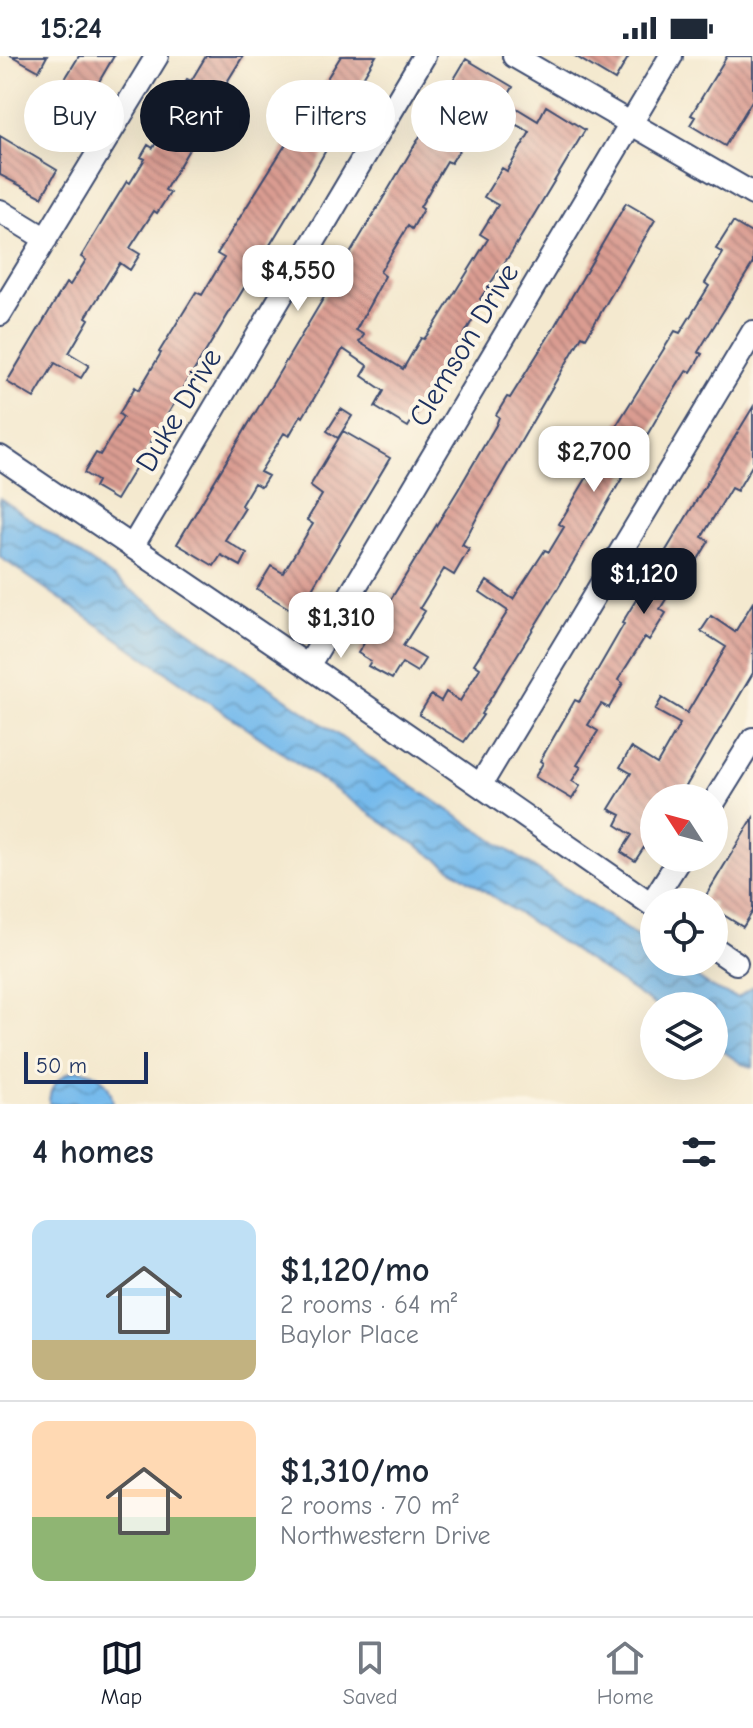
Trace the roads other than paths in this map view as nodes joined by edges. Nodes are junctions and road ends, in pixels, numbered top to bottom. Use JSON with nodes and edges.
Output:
{"nodes":[{"id":1,"x":157,"y":56,"type":"edge"},
{"id":2,"x":424,"y":56,"type":"edge"},
{"id":3,"x":514,"y":56,"type":"edge"},
{"id":4,"x":671,"y":56,"type":"edge"},
{"id":5,"x":630,"y":124,"type":"junction"},
{"id":6,"x":753,"y":194,"type":"edge"},
{"id":7,"x":0,"y":211,"type":"edge"},
{"id":8,"x":46,"y":239,"type":"junction"},
{"id":9,"x":0,"y":314,"type":"edge"},
{"id":10,"x":753,"y":332,"type":"edge"},
{"id":11,"x":0,"y":457,"type":"edge"},
{"id":12,"x":132,"y":547,"type":"junction"},
{"id":13,"x":308,"y":666,"type":"junction"},
{"id":14,"x":753,"y":739,"type":"edge"},
{"id":15,"x":481,"y":784,"type":"junction"},
{"id":16,"x":725,"y":784,"type":"edge"},
{"id":17,"x":640,"y":896,"type":"edge"},
{"id":18,"x":728,"y":958,"type":"edge"},
{"id":19,"x":736,"y":963,"type":"dead end"}],
"edges":[{"from":1,"to":8,"type":"street"},
{"from":2,"to":12,"type":"street","name":"Duke Drive"},
{"from":3,"to":5,"type":"street"},
{"from":4,"to":5,"type":"street","name":"Clemson Drive"},
{"from":5,"to":6,"type":"street"},
{"from":5,"to":13,"type":"street","name":"Clemson Drive"},
{"from":7,"to":8,"type":"street"},
{"from":8,"to":9,"type":"street"},
{"from":10,"to":15,"type":"street"},
{"from":11,"to":12,"type":"street"},
{"from":12,"to":13,"type":"street"},
{"from":13,"to":15,"type":"street"},
{"from":14,"to":16,"type":"street"},
{"from":15,"to":17,"type":"street"},
{"from":18,"to":19,"type":"street"}]}
